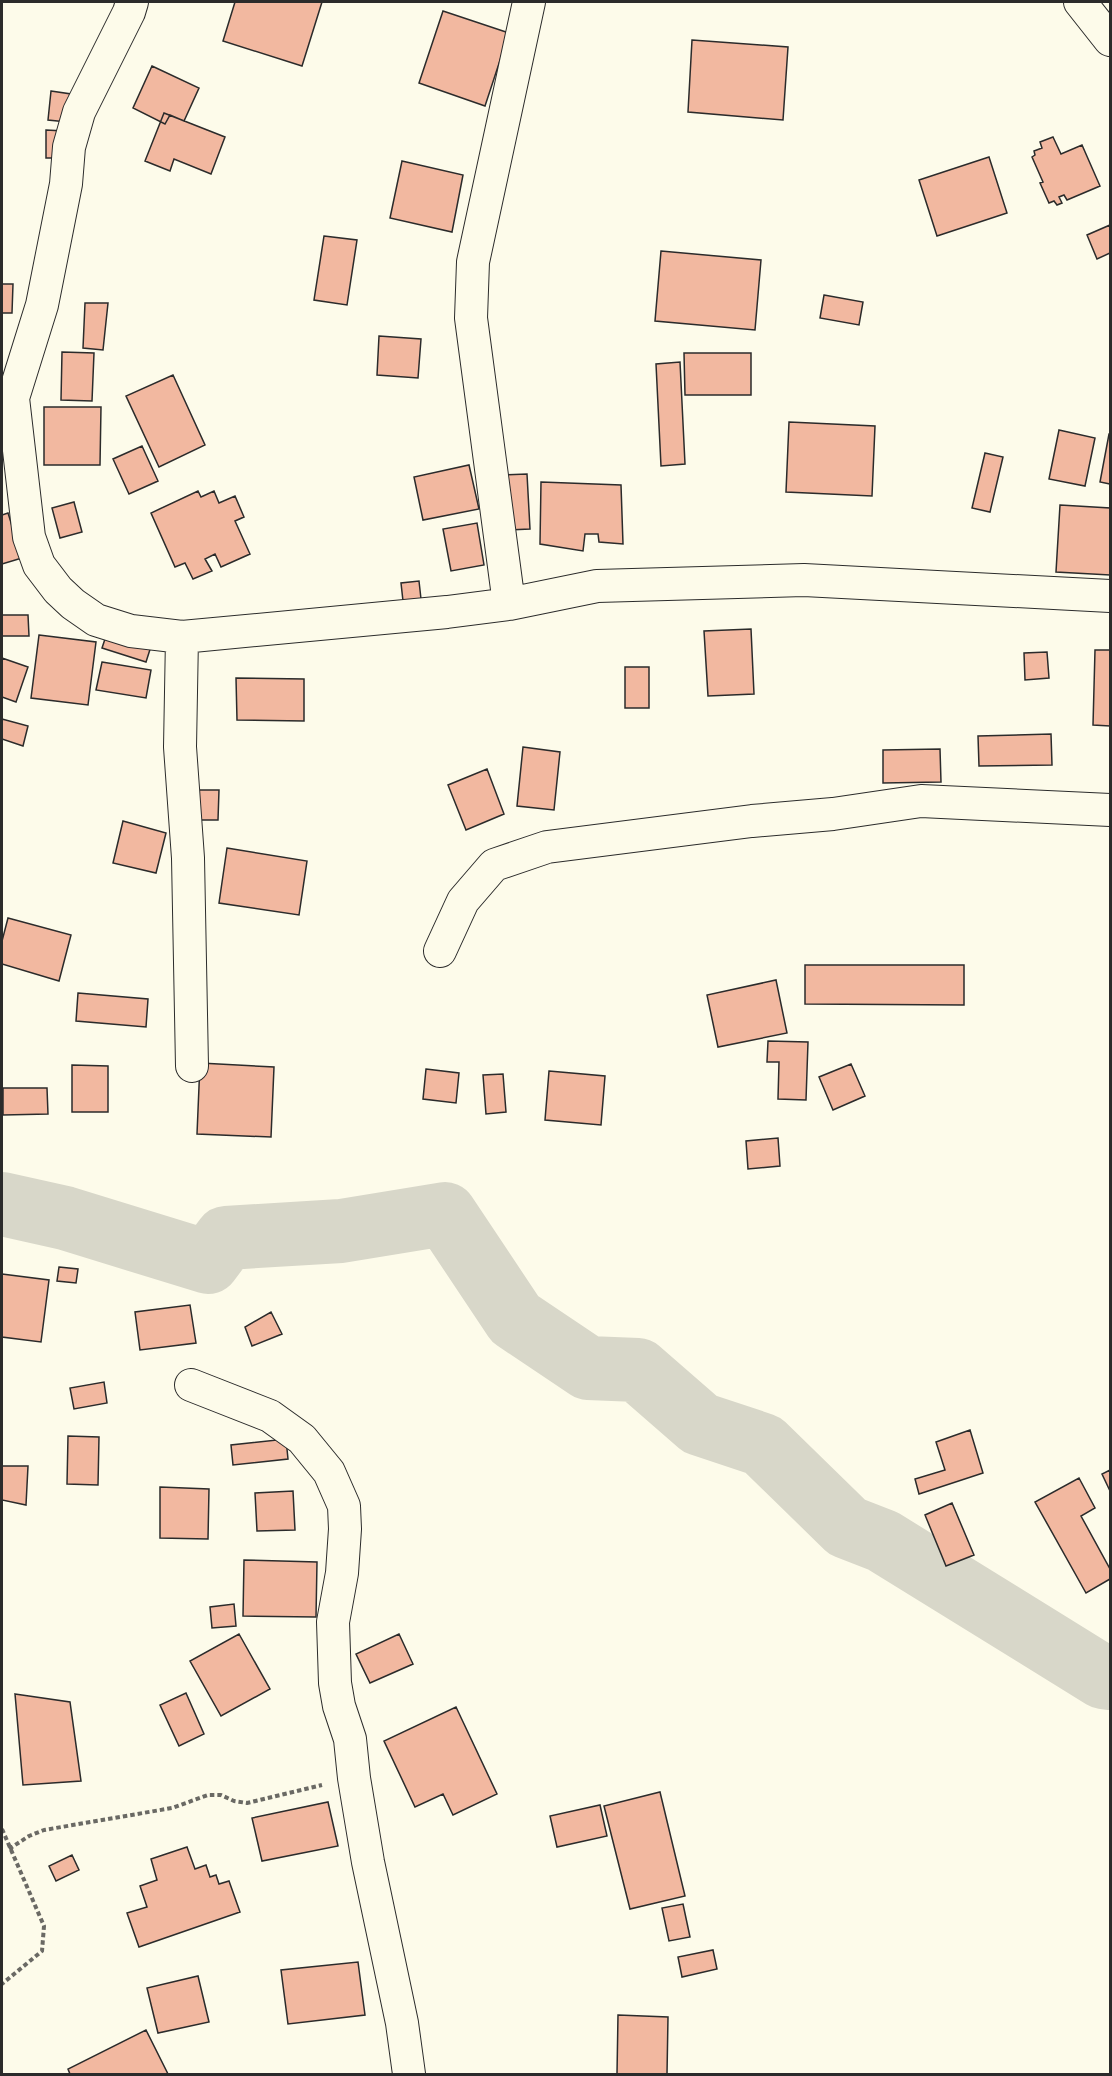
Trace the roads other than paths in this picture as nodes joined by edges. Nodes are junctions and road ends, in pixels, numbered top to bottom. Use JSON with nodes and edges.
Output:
{"nodes":[{"id":1,"x":132,"y":2,"type":"edge"},
{"id":2,"x":529,"y":2,"type":"edge"},
{"id":3,"x":1080,"y":2,"type":"edge"},
{"id":4,"x":1110,"y":40,"type":"edge"},
{"id":5,"x":7,"y":402,"type":"edge"},
{"id":6,"x":1110,"y":596,"type":"edge"},
{"id":7,"x":509,"y":604,"type":"junction"},
{"id":8,"x":182,"y":637,"type":"junction"},
{"id":9,"x":1110,"y":810,"type":"edge"},
{"id":10,"x":440,"y":951,"type":"dead end"},
{"id":11,"x":192,"y":1066,"type":"dead end"},
{"id":12,"x":191,"y":1385,"type":"dead end"},
{"id":13,"x":409,"y":2074,"type":"edge"}],
"edges":[{"from":1,"to":5,"type":"street"},
{"from":2,"to":7,"type":"street"},
{"from":3,"to":4,"type":"street"},
{"from":5,"to":8,"type":"street"},
{"from":6,"to":7,"type":"street"},
{"from":7,"to":8,"type":"street"},
{"from":8,"to":11,"type":"street"},
{"from":9,"to":10,"type":"street"},
{"from":12,"to":13,"type":"street"}]}
